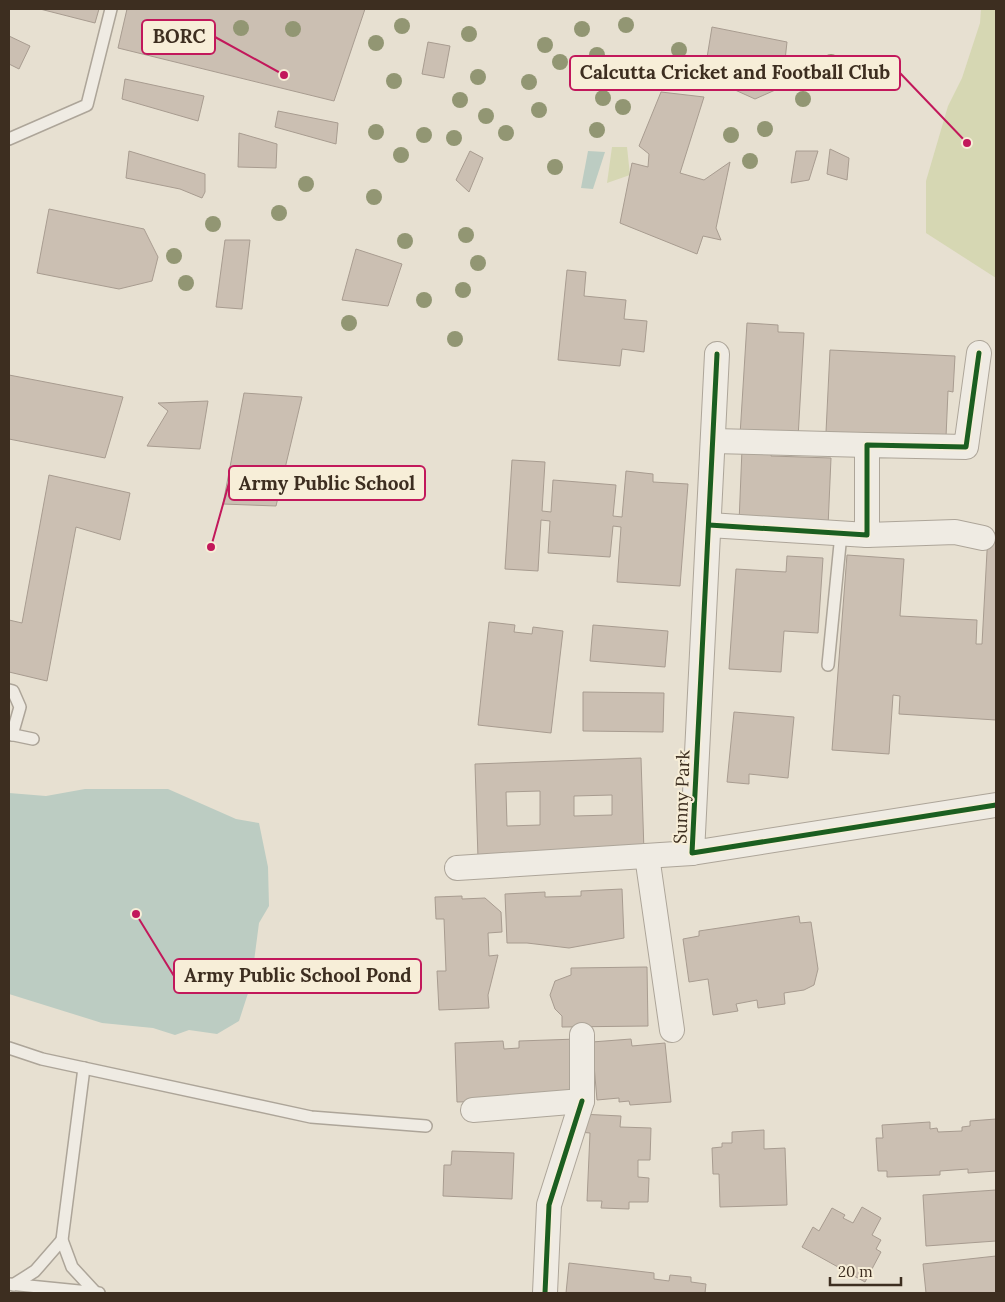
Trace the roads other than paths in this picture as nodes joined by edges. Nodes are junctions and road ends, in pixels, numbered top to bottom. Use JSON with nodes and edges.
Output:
{"nodes":[{"id":1,"x":111,"y":9,"type":"edge"},
{"id":2,"x":9,"y":139,"type":"edge"},
{"id":3,"x":980,"y":353,"type":"dead end"},
{"id":4,"x":717,"y":354,"type":"dead end"},
{"id":5,"x":713,"y":441,"type":"junction"},
{"id":6,"x":867,"y":445,"type":"junction"},
{"id":7,"x":709,"y":525,"type":"junction"},
{"id":8,"x":841,"y":534,"type":"junction"},
{"id":9,"x":868,"y":535,"type":"junction"},
{"id":10,"x":983,"y":538,"type":"dead end"},
{"id":11,"x":828,"y":665,"type":"dead end"},
{"id":12,"x":9,"y":690,"type":"edge"},
{"id":13,"x":10,"y":734,"type":"edge"},
{"id":14,"x":33,"y":739,"type":"dead end"},
{"id":15,"x":996,"y":805,"type":"edge"},
{"id":16,"x":692,"y":853,"type":"junction"},
{"id":17,"x":647,"y":856,"type":"junction"},
{"id":18,"x":457,"y":868,"type":"dead end"},
{"id":19,"x":672,"y":1030,"type":"dead end"},
{"id":20,"x":582,"y":1035,"type":"dead end"},
{"id":21,"x":9,"y":1048,"type":"edge"},
{"id":22,"x":84,"y":1068,"type":"junction"},
{"id":23,"x":582,"y":1101,"type":"junction"},
{"id":24,"x":473,"y":1110,"type":"dead end"},
{"id":25,"x":426,"y":1126,"type":"dead end"},
{"id":26,"x":62,"y":1240,"type":"junction"},
{"id":27,"x":11,"y":1284,"type":"edge"},
{"id":28,"x":96,"y":1293,"type":"edge"},
{"id":29,"x":101,"y":1293,"type":"edge"},
{"id":30,"x":545,"y":1293,"type":"edge"}],
"edges":[{"from":1,"to":2,"type":"lane"},
{"from":3,"to":6,"type":"street"},
{"from":4,"to":5,"type":"street","name":"Sunny Park"},
{"from":5,"to":6,"type":"street"},
{"from":5,"to":7,"type":"street","name":"Sunny Park"},
{"from":6,"to":9,"type":"street"},
{"from":7,"to":8,"type":"street"},
{"from":7,"to":16,"type":"street","name":"Sunny Park"},
{"from":8,"to":9,"type":"street"},
{"from":8,"to":11,"type":"lane"},
{"from":9,"to":10,"type":"street"},
{"from":12,"to":13,"type":"lane"},
{"from":13,"to":14,"type":"lane"},
{"from":15,"to":16,"type":"street","name":"Sunny Park"},
{"from":16,"to":17,"type":"street"},
{"from":17,"to":18,"type":"street"},
{"from":17,"to":19,"type":"street"},
{"from":20,"to":23,"type":"street"},
{"from":21,"to":22,"type":"lane"},
{"from":22,"to":25,"type":"lane"},
{"from":22,"to":26,"type":"lane"},
{"from":23,"to":24,"type":"street"},
{"from":23,"to":30,"type":"street"},
{"from":26,"to":27,"type":"lane"},
{"from":26,"to":28,"type":"lane"},
{"from":27,"to":28,"type":"lane"},
{"from":28,"to":29,"type":"lane"}]}
